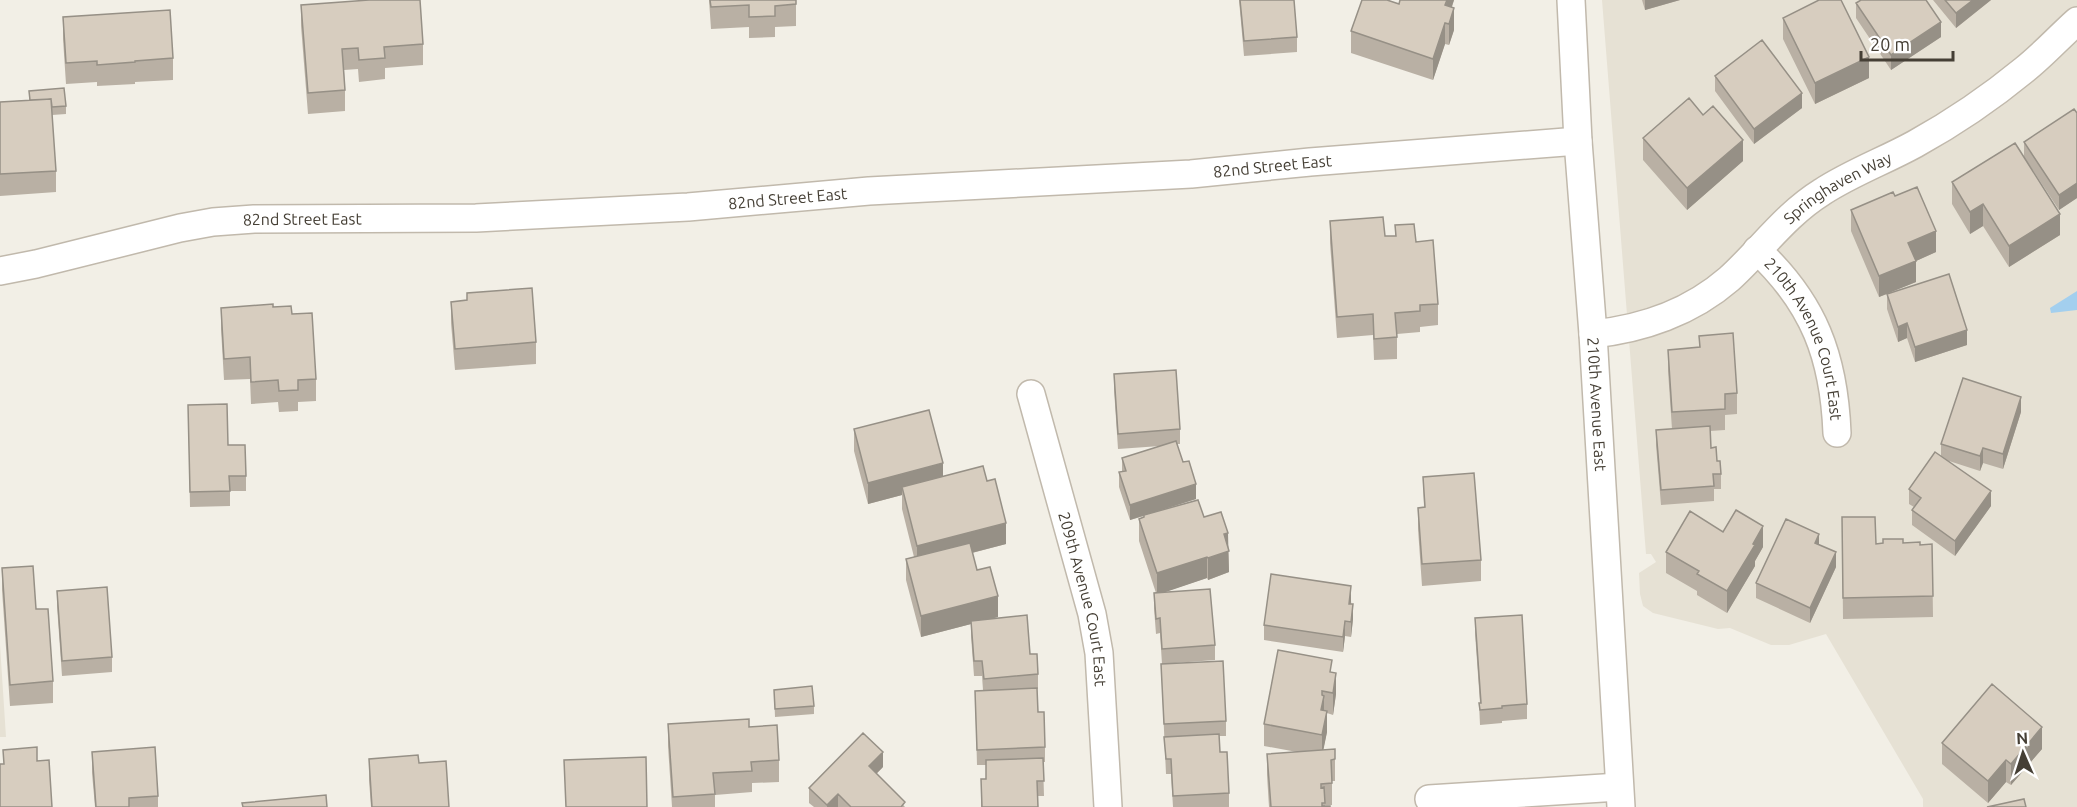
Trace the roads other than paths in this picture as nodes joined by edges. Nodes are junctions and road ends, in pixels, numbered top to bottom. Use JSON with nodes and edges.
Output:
{"nodes":[{"id":1,"x":1571,"y":0,"type":"edge"},
{"id":2,"x":2077,"y":21,"type":"edge"},
{"id":3,"x":1578,"y":141,"type":"junction"},
{"id":4,"x":1757,"y":250,"type":"junction"},
{"id":5,"x":0,"y":271,"type":"edge"},
{"id":6,"x":1593,"y":334,"type":"junction"},
{"id":7,"x":1031,"y":394,"type":"dead end"},
{"id":8,"x":1837,"y":433,"type":"dead end"},
{"id":9,"x":1620,"y":797,"type":"edge"},
{"id":10,"x":1429,"y":799,"type":"dead end"},
{"id":11,"x":1108,"y":807,"type":"edge"}],
"edges":[{"from":1,"to":3,"type":"street","name":"210th Avenue East"},
{"from":2,"to":4,"type":"street","name":"Springhaven Way"},
{"from":3,"to":5,"type":"street","name":"82nd Street East"},
{"from":3,"to":6,"type":"street","name":"210th Avenue East"},
{"from":4,"to":6,"type":"street","name":"Springhaven Way"},
{"from":4,"to":8,"type":"street","name":"210th Avenue Court East"},
{"from":6,"to":9,"type":"street","name":"210th Avenue East"},
{"from":7,"to":11,"type":"street","name":"209th Avenue Court East"},
{"from":9,"to":10,"type":"street"}]}
